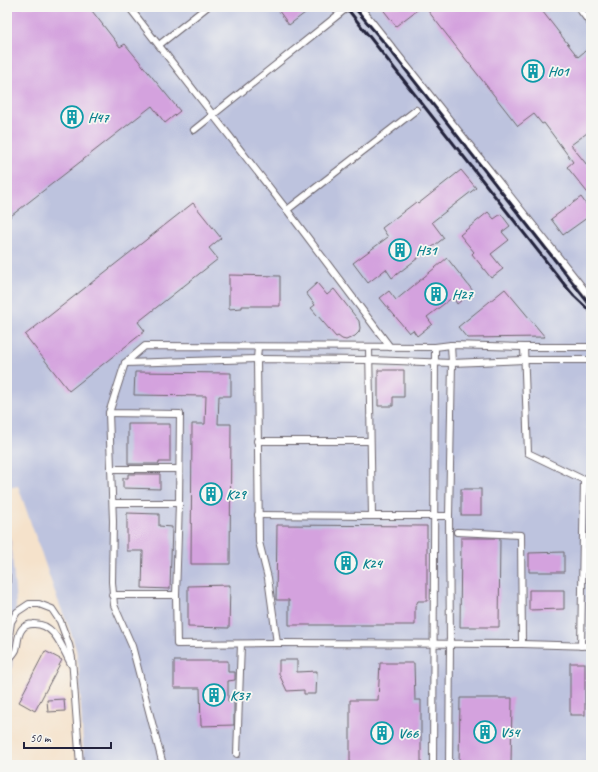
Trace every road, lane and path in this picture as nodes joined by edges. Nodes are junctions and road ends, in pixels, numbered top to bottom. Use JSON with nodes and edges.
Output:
{"nodes":[{"id":1,"x":129,"y":7,"type":"edge"},
{"id":2,"x":207,"y":7,"type":"edge"},
{"id":3,"x":348,"y":7,"type":"edge"},
{"id":4,"x":360,"y":7,"type":"edge"},
{"id":5,"x":578,"y":7,"type":"edge"},
{"id":6,"x":589,"y":7,"type":"edge"},
{"id":7,"x":590,"y":23,"type":"edge"},
{"id":8,"x":159,"y":45,"type":"junction"},
{"id":9,"x":416,"y":110,"type":"dead end"},
{"id":10,"x":214,"y":115,"type":"junction"},
{"id":11,"x":194,"y":130,"type":"dead end"},
{"id":12,"x":287,"y":210,"type":"junction"},
{"id":13,"x":591,"y":298,"type":"edge"},
{"id":14,"x":452,"y":345,"type":"junction"},
{"id":15,"x":258,"y":347,"type":"junction"},
{"id":16,"x":369,"y":347,"type":"junction"},
{"id":17,"x":390,"y":347,"type":"junction"},
{"id":18,"x":435,"y":347,"type":"junction"},
{"id":19,"x":524,"y":347,"type":"junction"},
{"id":20,"x":591,"y":347,"type":"edge"},
{"id":21,"x":257,"y":359,"type":"junction"},
{"id":22,"x":369,"y":360,"type":"junction"},
{"id":23,"x":524,"y":360,"type":"junction"},
{"id":24,"x":591,"y":360,"type":"edge"},
{"id":25,"x":125,"y":362,"type":"junction"},
{"id":26,"x":435,"y":362,"type":"junction"},
{"id":27,"x":452,"y":363,"type":"junction"},
{"id":28,"x":109,"y":413,"type":"junction"},
{"id":29,"x":257,"y":441,"type":"junction"},
{"id":30,"x":370,"y":441,"type":"junction"},
{"id":31,"x":112,"y":469,"type":"junction"},
{"id":32,"x":179,"y":469,"type":"junction"},
{"id":33,"x":591,"y":474,"type":"edge"},
{"id":34,"x":584,"y":480,"type":"junction"},
{"id":35,"x":113,"y":503,"type":"junction"},
{"id":36,"x":179,"y":503,"type":"junction"},
{"id":37,"x":258,"y":515,"type":"junction"},
{"id":38,"x":372,"y":516,"type":"junction"},
{"id":39,"x":434,"y":516,"type":"junction"},
{"id":40,"x":450,"y":516,"type":"junction"},
{"id":41,"x":457,"y":532,"type":"dead end"},
{"id":42,"x":7,"y":576,"type":"edge"},
{"id":43,"x":7,"y":587,"type":"edge"},
{"id":44,"x":112,"y":595,"type":"junction"},
{"id":45,"x":176,"y":595,"type":"junction"},
{"id":46,"x":277,"y":643,"type":"junction"},
{"id":47,"x":242,"y":644,"type":"junction"},
{"id":48,"x":433,"y":644,"type":"junction"},
{"id":49,"x":450,"y":644,"type":"junction"},
{"id":50,"x":522,"y":644,"type":"junction"},
{"id":51,"x":581,"y":646,"type":"junction"},
{"id":52,"x":591,"y":646,"type":"edge"},
{"id":53,"x":8,"y":660,"type":"junction"},
{"id":54,"x":72,"y":666,"type":"junction"},
{"id":55,"x":7,"y":667,"type":"edge"},
{"id":56,"x":237,"y":754,"type":"dead end"},
{"id":57,"x":80,"y":765,"type":"edge"},
{"id":58,"x":163,"y":765,"type":"edge"},
{"id":59,"x":433,"y":765,"type":"edge"},
{"id":60,"x":449,"y":765,"type":"edge"}],
"edges":[{"from":1,"to":8,"type":"lane"},
{"from":2,"to":8,"type":"lane"},
{"from":3,"to":10,"type":"lane"},
{"from":4,"to":13,"type":"lane"},
{"from":5,"to":7,"type":"lane"},
{"from":6,"to":7,"type":"lane"},
{"from":8,"to":10,"type":"lane"},
{"from":9,"to":12,"type":"lane"},
{"from":10,"to":11,"type":"lane"},
{"from":10,"to":12,"type":"lane"},
{"from":12,"to":17,"type":"lane"},
{"from":14,"to":18,"type":"lane"},
{"from":14,"to":19,"type":"lane"},
{"from":14,"to":27,"type":"lane"},
{"from":15,"to":16,"type":"lane"},
{"from":15,"to":21,"type":"lane"},
{"from":15,"to":25,"type":"lane"},
{"from":16,"to":17,"type":"lane"},
{"from":16,"to":22,"type":"lane"},
{"from":17,"to":18,"type":"lane"},
{"from":18,"to":26,"type":"lane"},
{"from":19,"to":20,"type":"lane"},
{"from":19,"to":23,"type":"lane"},
{"from":21,"to":22,"type":"lane"},
{"from":21,"to":25,"type":"lane"},
{"from":21,"to":29,"type":"lane"},
{"from":22,"to":26,"type":"lane"},
{"from":22,"to":30,"type":"lane"},
{"from":23,"to":24,"type":"lane"},
{"from":23,"to":27,"type":"lane"},
{"from":23,"to":34,"type":"lane"},
{"from":25,"to":28,"type":"lane"},
{"from":26,"to":27,"type":"lane"},
{"from":26,"to":39,"type":"lane"},
{"from":27,"to":40,"type":"lane"},
{"from":28,"to":31,"type":"lane"},
{"from":28,"to":32,"type":"lane"},
{"from":29,"to":30,"type":"lane"},
{"from":29,"to":37,"type":"lane"},
{"from":30,"to":38,"type":"lane"},
{"from":31,"to":32,"type":"lane"},
{"from":31,"to":35,"type":"lane"},
{"from":32,"to":36,"type":"lane"},
{"from":33,"to":34,"type":"lane"},
{"from":34,"to":51,"type":"lane"},
{"from":35,"to":36,"type":"lane"},
{"from":35,"to":44,"type":"lane"},
{"from":36,"to":45,"type":"lane"},
{"from":37,"to":38,"type":"lane"},
{"from":37,"to":46,"type":"lane"},
{"from":38,"to":39,"type":"lane"},
{"from":39,"to":40,"type":"lane"},
{"from":39,"to":48,"type":"lane"},
{"from":40,"to":49,"type":"lane"},
{"from":41,"to":50,"type":"lane"},
{"from":42,"to":43,"type":"lane"},
{"from":44,"to":45,"type":"lane"},
{"from":44,"to":58,"type":"lane"},
{"from":45,"to":47,"type":"lane"},
{"from":46,"to":47,"type":"lane"},
{"from":46,"to":48,"type":"lane"},
{"from":47,"to":56,"type":"lane"},
{"from":48,"to":49,"type":"lane"},
{"from":48,"to":59,"type":"lane"},
{"from":49,"to":50,"type":"lane"},
{"from":49,"to":60,"type":"lane"},
{"from":50,"to":51,"type":"lane"},
{"from":51,"to":52,"type":"lane"},
{"from":53,"to":54,"type":"lane"},
{"from":53,"to":54,"type":"lane"},
{"from":53,"to":55,"type":"lane"},
{"from":54,"to":57,"type":"lane"}]}
